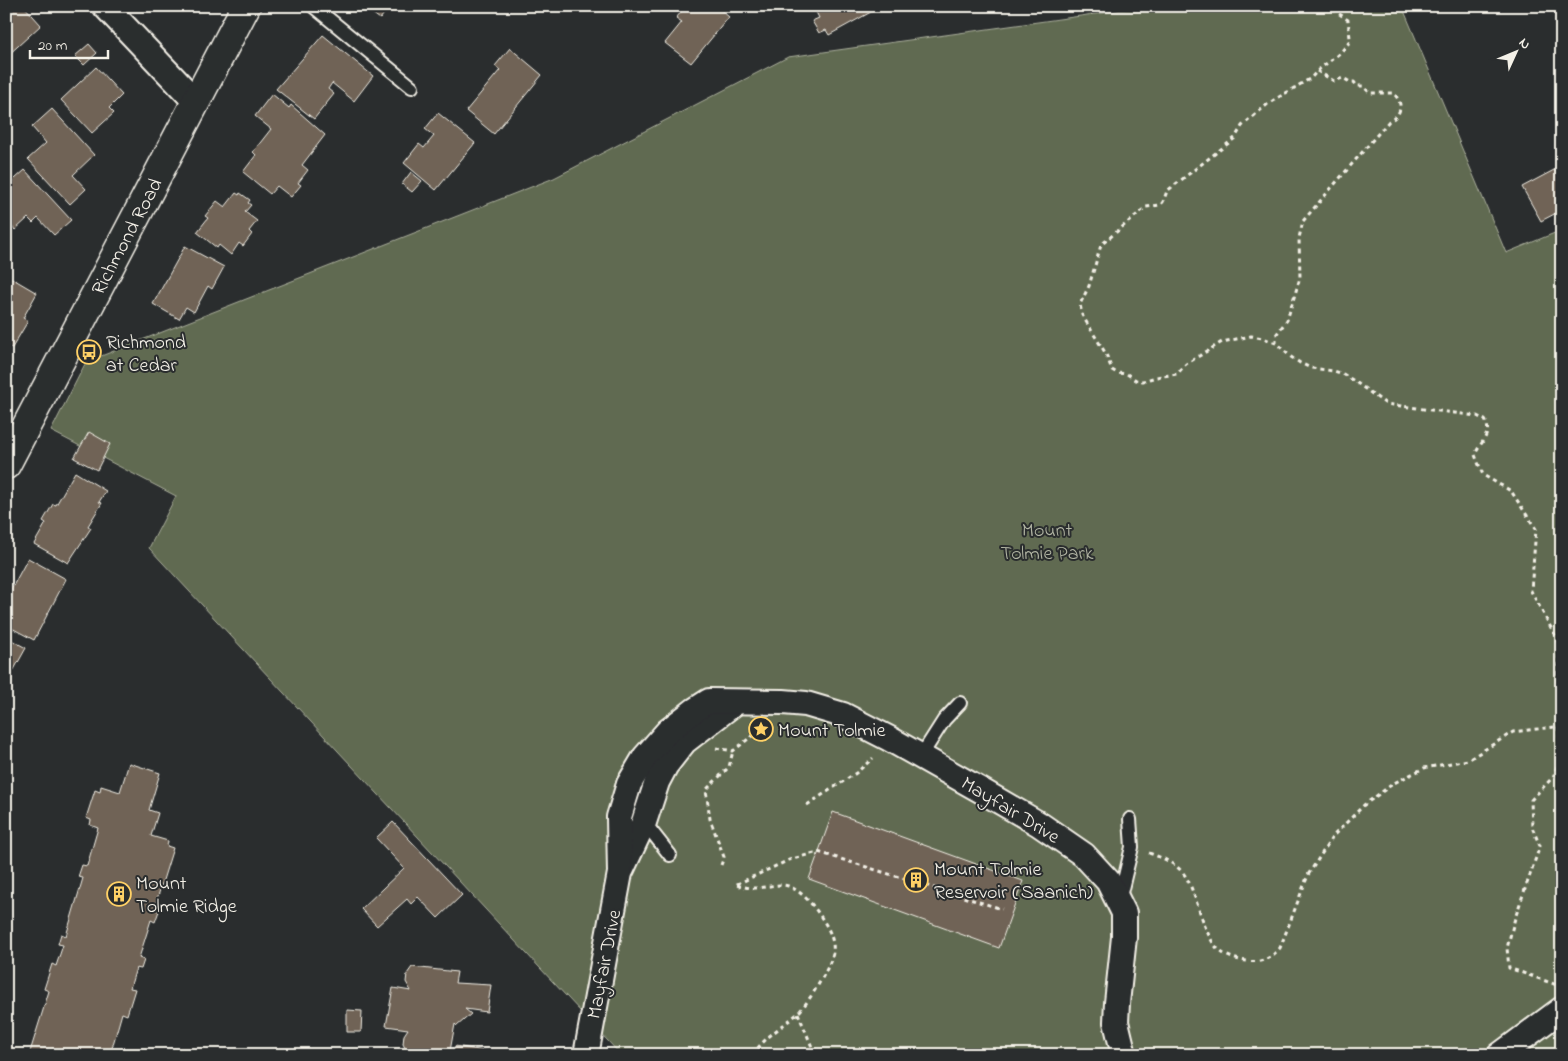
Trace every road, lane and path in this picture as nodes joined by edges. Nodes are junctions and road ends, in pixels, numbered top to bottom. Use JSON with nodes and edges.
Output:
{"nodes":[{"id":1,"x":105,"y":6,"type":"edge"},
{"id":2,"x":246,"y":6,"type":"edge"},
{"id":3,"x":314,"y":6,"type":"edge"},
{"id":4,"x":1328,"y":6,"type":"edge"},
{"id":5,"x":1318,"y":71,"type":"junction"},
{"id":6,"x":412,"y":88,"type":"dead end"},
{"id":7,"x":196,"y":102,"type":"junction"},
{"id":8,"x":1276,"y":343,"type":"junction"},
{"id":9,"x":6,"y":465,"type":"edge"},
{"id":10,"x":1556,"y":637,"type":"junction"},
{"id":11,"x":1562,"y":642,"type":"edge"},
{"id":12,"x":736,"y":702,"type":"junction"},
{"id":13,"x":960,"y":703,"type":"dead end"},
{"id":14,"x":1560,"y":727,"type":"edge"},
{"id":15,"x":761,"y":730,"type":"dead end"},
{"id":16,"x":888,"y":738,"type":"junction"},
{"id":17,"x":719,"y":749,"type":"dead end"},
{"id":18,"x":733,"y":751,"type":"junction"},
{"id":19,"x":921,"y":756,"type":"junction"},
{"id":20,"x":807,"y":805,"type":"dead end"},
{"id":21,"x":1130,"y":819,"type":"dead end"},
{"id":22,"x":644,"y":822,"type":"junction"},
{"id":23,"x":1132,"y":847,"type":"junction"},
{"id":24,"x":670,"y":855,"type":"dead end"},
{"id":25,"x":721,"y":865,"type":"dead end"},
{"id":26,"x":620,"y":873,"type":"junction"},
{"id":27,"x":1119,"y":901,"type":"junction"},
{"id":28,"x":1002,"y":909,"type":"dead end"},
{"id":29,"x":1562,"y":988,"type":"edge"},
{"id":30,"x":1562,"y":1009,"type":"edge"},
{"id":31,"x":798,"y":1013,"type":"junction"},
{"id":32,"x":586,"y":1055,"type":"edge"},
{"id":33,"x":753,"y":1055,"type":"edge"},
{"id":34,"x":874,"y":1055,"type":"edge"},
{"id":35,"x":1124,"y":1055,"type":"edge"},
{"id":36,"x":1500,"y":1055,"type":"edge"}],
"edges":[{"from":1,"to":7,"type":"street"},
{"from":2,"to":7,"type":"main road","name":"Richmond Road"},
{"from":3,"to":6,"type":"lane"},
{"from":4,"to":5,"type":"path"},
{"from":5,"to":8,"type":"path"},
{"from":5,"to":8,"type":"path"},
{"from":7,"to":9,"type":"main road","name":"Richmond Road"},
{"from":8,"to":10,"type":"path"},
{"from":10,"to":11,"type":"path"},
{"from":10,"to":14,"type":"path"},
{"from":12,"to":16,"type":"street","name":"Mayfair Drive"},
{"from":12,"to":22,"type":"street","name":"Mayfair Drive"},
{"from":12,"to":26,"type":"street","name":"Mayfair Drive"},
{"from":13,"to":19,"type":"lane"},
{"from":14,"to":23,"type":"path"},
{"from":14,"to":29,"type":"path"},
{"from":15,"to":18,"type":"path"},
{"from":16,"to":19,"type":"street","name":"Mayfair Drive"},
{"from":16,"to":20,"type":"path"},
{"from":17,"to":18,"type":"path"},
{"from":18,"to":25,"type":"path"},
{"from":19,"to":27,"type":"street","name":"Mayfair Drive"},
{"from":21,"to":23,"type":"lane"},
{"from":22,"to":24,"type":"lane"},
{"from":22,"to":26,"type":"street","name":"Mayfair Drive"},
{"from":23,"to":27,"type":"lane"},
{"from":26,"to":32,"type":"street","name":"Mayfair Drive"},
{"from":27,"to":35,"type":"street","name":"Mayfair Drive"},
{"from":28,"to":31,"type":"path"},
{"from":30,"to":36,"type":"street"},
{"from":31,"to":33,"type":"path"},
{"from":31,"to":34,"type":"path"}]}
